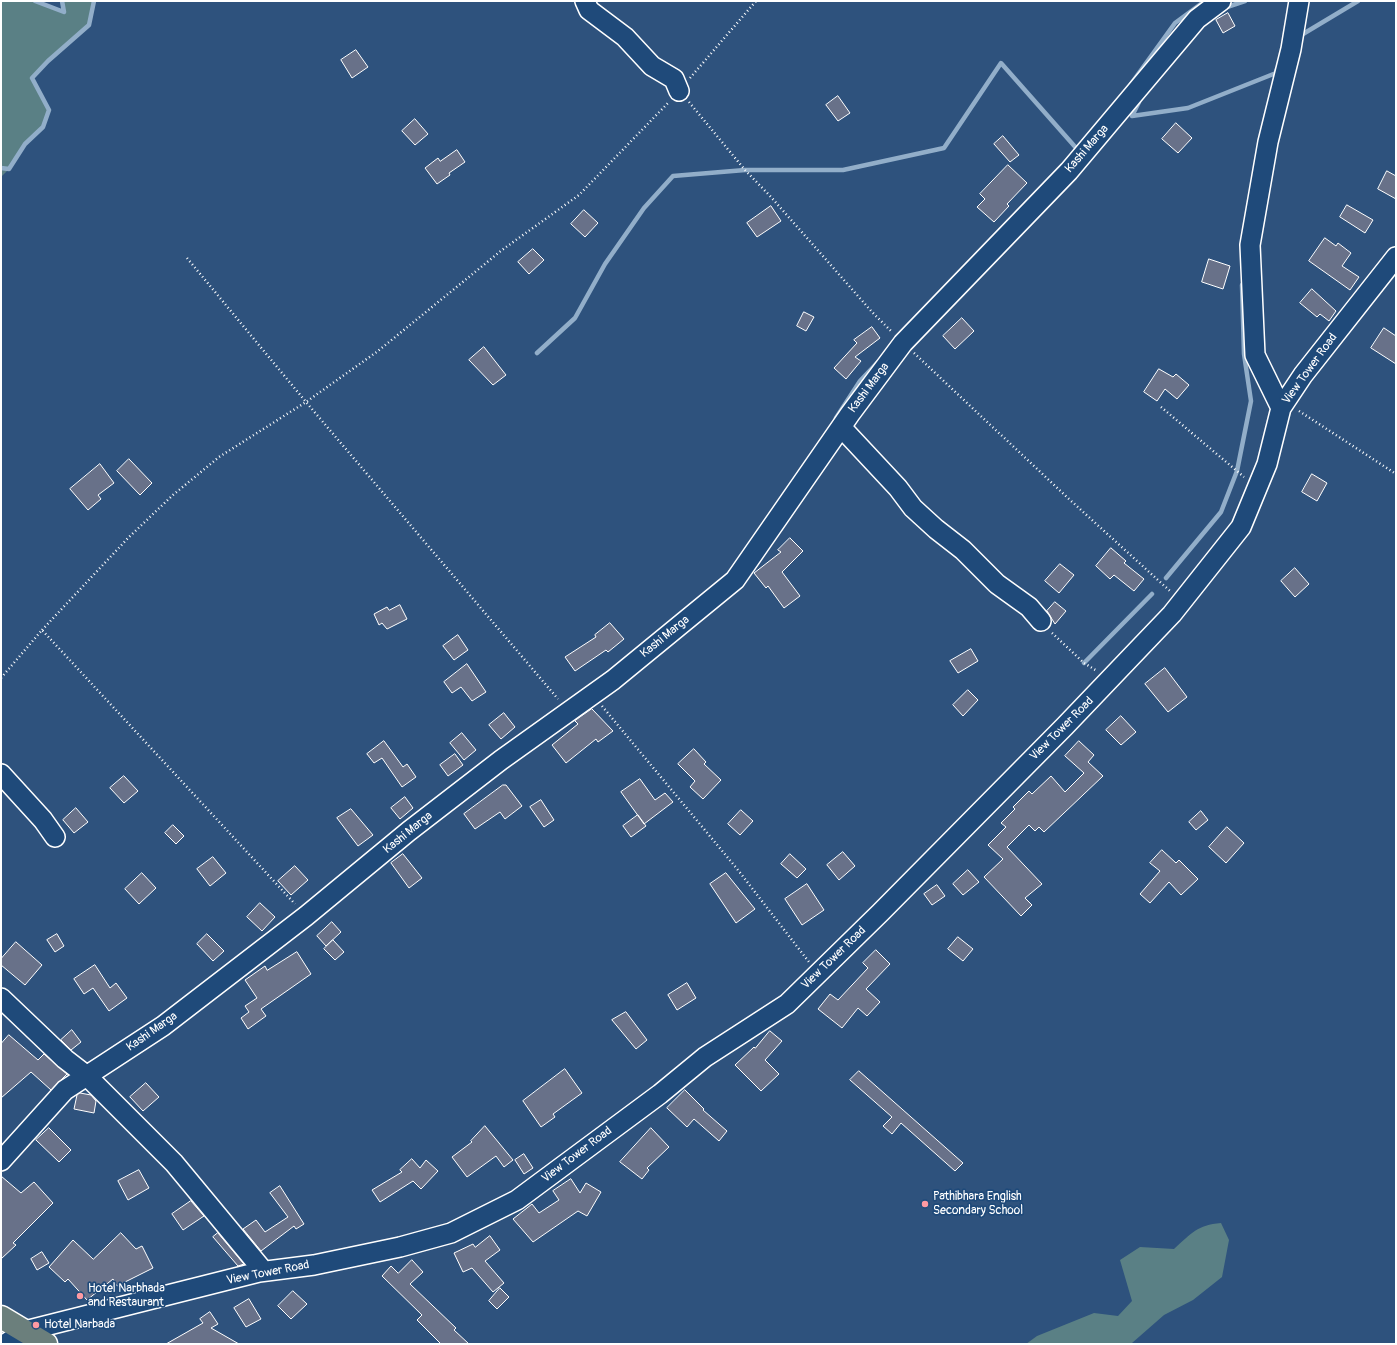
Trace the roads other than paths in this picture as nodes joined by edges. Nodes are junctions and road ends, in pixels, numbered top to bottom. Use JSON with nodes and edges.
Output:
{"nodes":[{"id":1,"x":585,"y":1,"type":"edge"},
{"id":2,"x":1221,"y":1,"type":"edge"},
{"id":3,"x":1299,"y":1,"type":"edge"},
{"id":4,"x":680,"y":91,"type":"road end"},
{"id":5,"x":1396,"y":257,"type":"edge"},
{"id":6,"x":1289,"y":407,"type":"junction"},
{"id":7,"x":840,"y":427,"type":"junction"},
{"id":8,"x":1041,"y":621,"type":"road end"},
{"id":9,"x":1,"y":774,"type":"edge"},
{"id":10,"x":55,"y":837,"type":"dead end"},
{"id":11,"x":1,"y":998,"type":"edge"},
{"id":12,"x":87,"y":1076,"type":"junction"},
{"id":13,"x":1,"y":1161,"type":"edge"},
{"id":14,"x":259,"y":1272,"type":"junction"},
{"id":15,"x":1,"y":1317,"type":"edge"},
{"id":16,"x":25,"y":1331,"type":"junction"},
{"id":17,"x":5,"y":1344,"type":"edge"},
{"id":18,"x":46,"y":1344,"type":"edge"}],
"edges":[{"from":1,"to":4,"type":"street"},
{"from":2,"to":7,"type":"street","name":"Kashi Marga"},
{"from":3,"to":6,"type":"street"},
{"from":5,"to":6,"type":"street","name":"View Tower Road"},
{"from":6,"to":14,"type":"street","name":"View Tower Road"},
{"from":7,"to":8,"type":"street"},
{"from":7,"to":12,"type":"street","name":"Kashi Marga"},
{"from":9,"to":10,"type":"street"},
{"from":11,"to":12,"type":"street"},
{"from":12,"to":13,"type":"street","name":"Kashi Marga"},
{"from":12,"to":14,"type":"street"},
{"from":14,"to":16,"type":"street","name":"View Tower Road"},
{"from":15,"to":16,"type":"highway"},
{"from":16,"to":17,"type":"street","name":"View Tower Road"},
{"from":16,"to":18,"type":"highway"}]}
